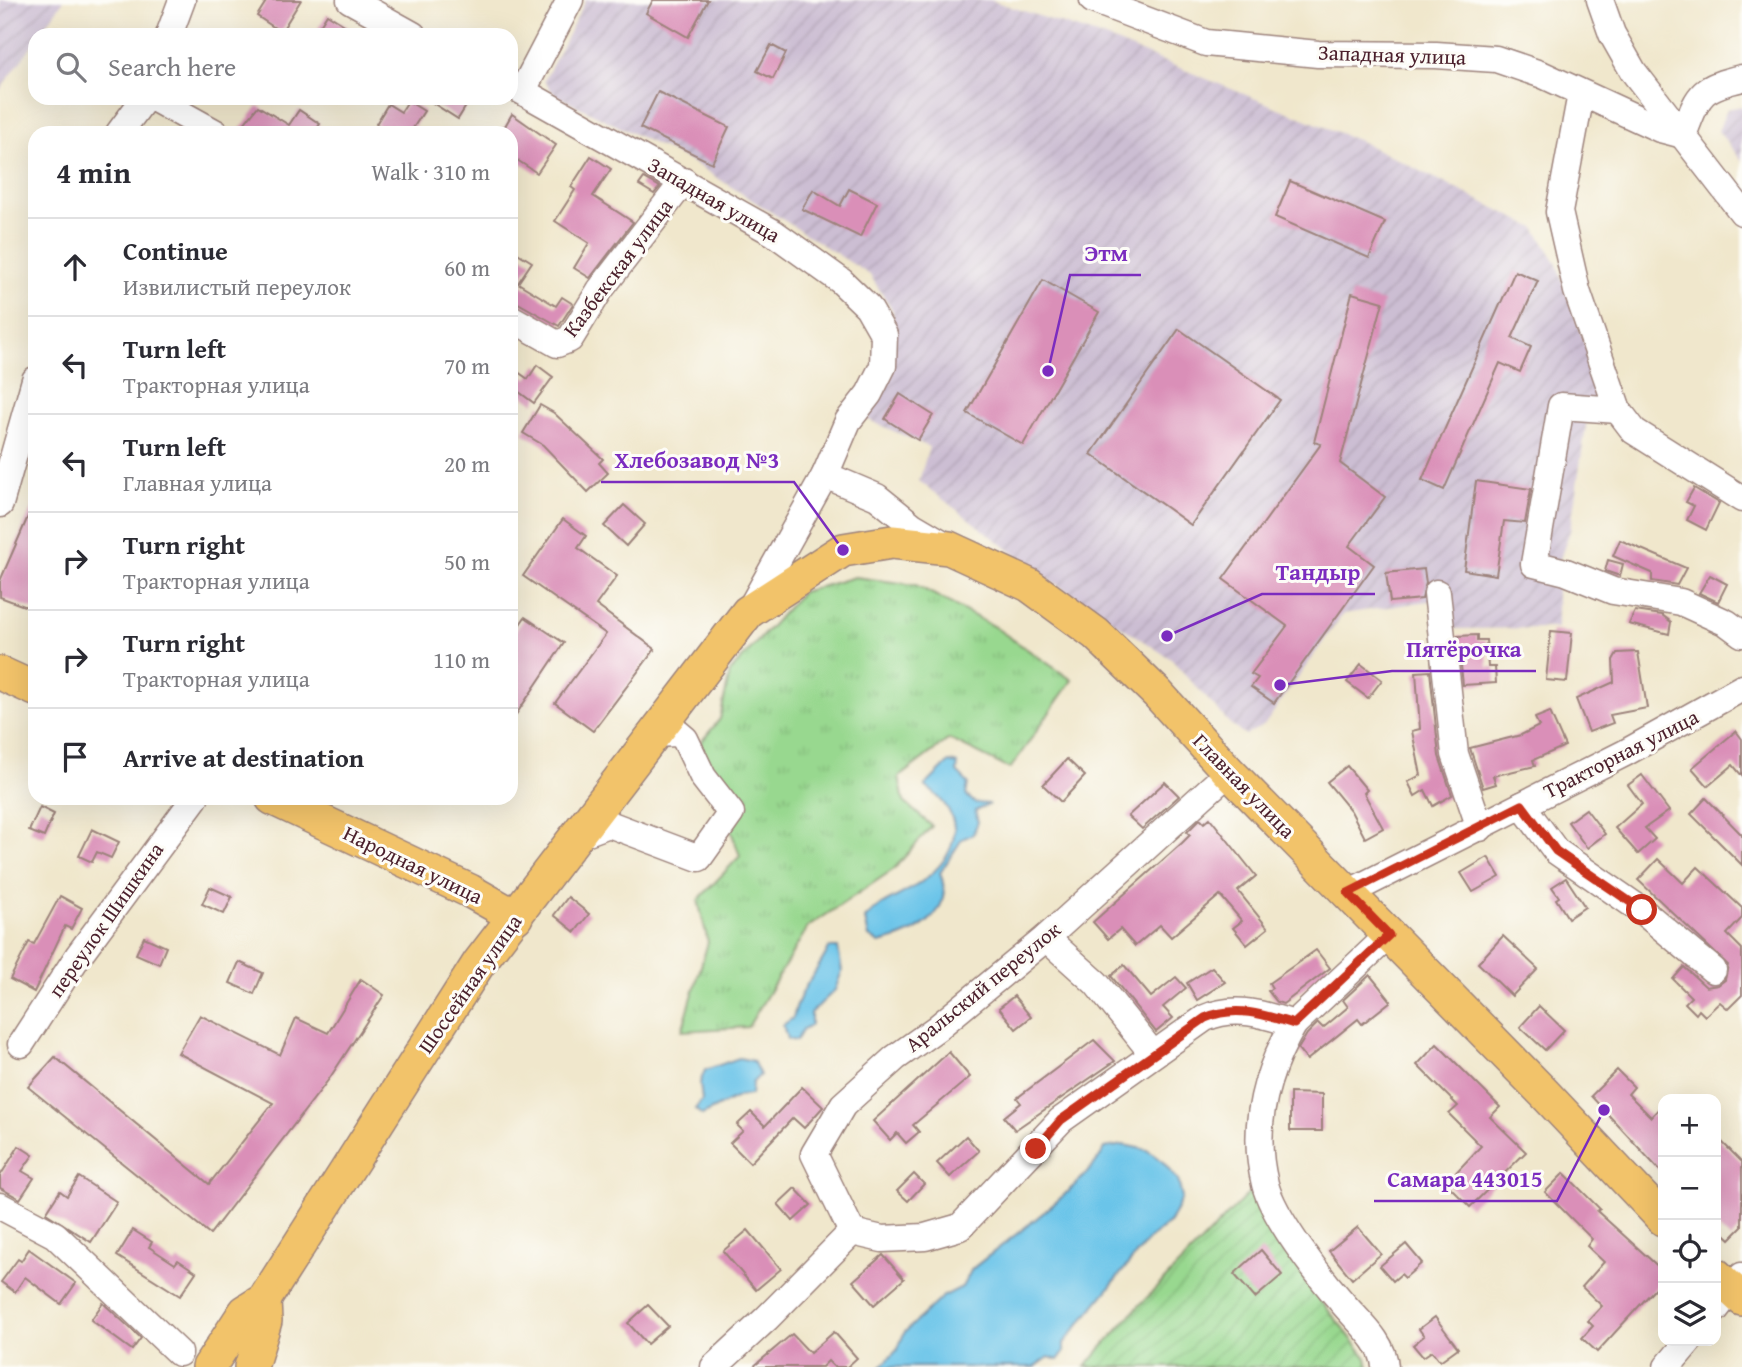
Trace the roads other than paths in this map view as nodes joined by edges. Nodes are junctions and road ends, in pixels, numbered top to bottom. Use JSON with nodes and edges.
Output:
{"nodes":[{"id":1,"x":182,"y":0,"type":"edge"},
{"id":2,"x":350,"y":0,"type":"edge"},
{"id":3,"x":570,"y":0,"type":"edge"},
{"id":4,"x":1093,"y":0,"type":"edge"},
{"id":5,"x":1600,"y":0,"type":"edge"},
{"id":6,"x":172,"y":28,"type":"edge"},
{"id":7,"x":400,"y":28,"type":"edge"},
{"id":8,"x":1742,"y":78,"type":"edge"},
{"id":9,"x":518,"y":86,"type":"edge"},
{"id":10,"x":518,"y":89,"type":"edge"},
{"id":11,"x":1581,"y":94,"type":"junction"},
{"id":12,"x":140,"y":105,"type":"edge"},
{"id":13,"x":166,"y":105,"type":"edge"},
{"id":14,"x":124,"y":126,"type":"edge"},
{"id":15,"x":203,"y":126,"type":"edge"},
{"id":16,"x":1683,"y":135,"type":"junction"},
{"id":17,"x":684,"y":181,"type":"junction"},
{"id":18,"x":1742,"y":212,"type":"edge"},
{"id":19,"x":518,"y":322,"type":"edge"},
{"id":20,"x":28,"y":408,"type":"edge"},
{"id":21,"x":1618,"y":410,"type":"junction"},
{"id":22,"x":825,"y":475,"type":"junction"},
{"id":23,"x":1742,"y":499,"type":"edge"},
{"id":24,"x":0,"y":504,"type":"edge"},
{"id":25,"x":949,"y":548,"type":"junction"},
{"id":26,"x":1437,"y":593,"type":"dead end"},
{"id":27,"x":748,"y":612,"type":"junction"},
{"id":28,"x":1742,"y":634,"type":"edge"},
{"id":29,"x":0,"y":673,"type":"edge"},
{"id":30,"x":28,"y":686,"type":"edge"},
{"id":31,"x":1742,"y":688,"type":"edge"},
{"id":32,"x":654,"y":734,"type":"junction"},
{"id":33,"x":1229,"y":772,"type":"junction"},
{"id":34,"x":190,"y":805,"type":"edge"},
{"id":35,"x":287,"y":805,"type":"edge"},
{"id":36,"x":1522,"y":805,"type":"junction"},
{"id":37,"x":1480,"y":828,"type":"junction"},
{"id":38,"x":577,"y":835,"type":"junction"},
{"id":39,"x":1348,"y":893,"type":"junction"},
{"id":40,"x":516,"y":917,"type":"junction"},
{"id":41,"x":1389,"y":935,"type":"junction"},
{"id":42,"x":1046,"y":938,"type":"junction"},
{"id":43,"x":1713,"y":970,"type":"dead end"},
{"id":44,"x":1294,"y":1024,"type":"junction"},
{"id":45,"x":21,"y":1044,"type":"dead end"},
{"id":46,"x":1153,"y":1054,"type":"junction"},
{"id":47,"x":0,"y":1206,"type":"edge"},
{"id":48,"x":1658,"y":1214,"type":"edge"},
{"id":49,"x":852,"y":1232,"type":"junction"},
{"id":50,"x":264,"y":1300,"type":"junction"},
{"id":51,"x":1685,"y":1346,"type":"edge"},
{"id":52,"x":174,"y":1360,"type":"edge"},
{"id":53,"x":211,"y":1365,"type":"edge"},
{"id":54,"x":251,"y":1367,"type":"edge"},
{"id":55,"x":714,"y":1367,"type":"edge"},
{"id":56,"x":1385,"y":1367,"type":"edge"},
{"id":57,"x":1667,"y":1367,"type":"edge"}],
"edges":[{"from":1,"to":6,"type":"street"},
{"from":2,"to":7,"type":"street"},
{"from":3,"to":9,"type":"street","name":"Западная улица"},
{"from":4,"to":11,"type":"street","name":"Западная улица"},
{"from":5,"to":16,"type":"street"},
{"from":8,"to":16,"type":"street"},
{"from":10,"to":17,"type":"street","name":"Западная улица"},
{"from":11,"to":16,"type":"street","name":"Западная улица"},
{"from":11,"to":21,"type":"street"},
{"from":12,"to":14,"type":"street"},
{"from":13,"to":15,"type":"street"},
{"from":16,"to":18,"type":"street"},
{"from":17,"to":19,"type":"street","name":"Казбекская улица"},
{"from":17,"to":22,"type":"street","name":"Западная улица"},
{"from":20,"to":24,"type":"street"},
{"from":21,"to":23,"type":"street"},
{"from":21,"to":28,"type":"street"},
{"from":22,"to":25,"type":"street"},
{"from":22,"to":27,"type":"street"},
{"from":25,"to":27,"type":"main road","name":"Главная улица"},
{"from":25,"to":33,"type":"main road","name":"Главная улица"},
{"from":26,"to":37,"type":"street"},
{"from":27,"to":32,"type":"main road","name":"Шоссейная улица"},
{"from":29,"to":30,"type":"main road"},
{"from":31,"to":36,"type":"street","name":"Тракторная улица"},
{"from":32,"to":38,"type":"main road","name":"Шоссейная улица"},
{"from":32,"to":38,"type":"street"},
{"from":33,"to":39,"type":"main road","name":"Главная улица"},
{"from":33,"to":42,"type":"street","name":"Аральский переулок"},
{"from":34,"to":45,"type":"street","name":"переулок Шишкина"},
{"from":35,"to":40,"type":"main road","name":"Народная улица"},
{"from":36,"to":37,"type":"street","name":"Тракторная улица"},
{"from":36,"to":43,"type":"street"},
{"from":37,"to":39,"type":"street","name":"Тракторная улица"},
{"from":38,"to":40,"type":"main road","name":"Шоссейная улица"},
{"from":39,"to":41,"type":"main road","name":"Главная улица"},
{"from":40,"to":50,"type":"main road","name":"Шоссейная улица"},
{"from":41,"to":44,"type":"street"},
{"from":41,"to":48,"type":"main road","name":"Главная улица"},
{"from":42,"to":46,"type":"street"},
{"from":42,"to":49,"type":"street","name":"Аральский переулок"},
{"from":44,"to":46,"type":"street"},
{"from":44,"to":56,"type":"street"},
{"from":46,"to":49,"type":"street"},
{"from":47,"to":52,"type":"street"},
{"from":49,"to":55,"type":"street"},
{"from":50,"to":53,"type":"main road","name":"Шоссейная улица"},
{"from":50,"to":54,"type":"main road"},
{"from":51,"to":57,"type":"street"},
{"from":52,"to":53,"type":"street"}]}
